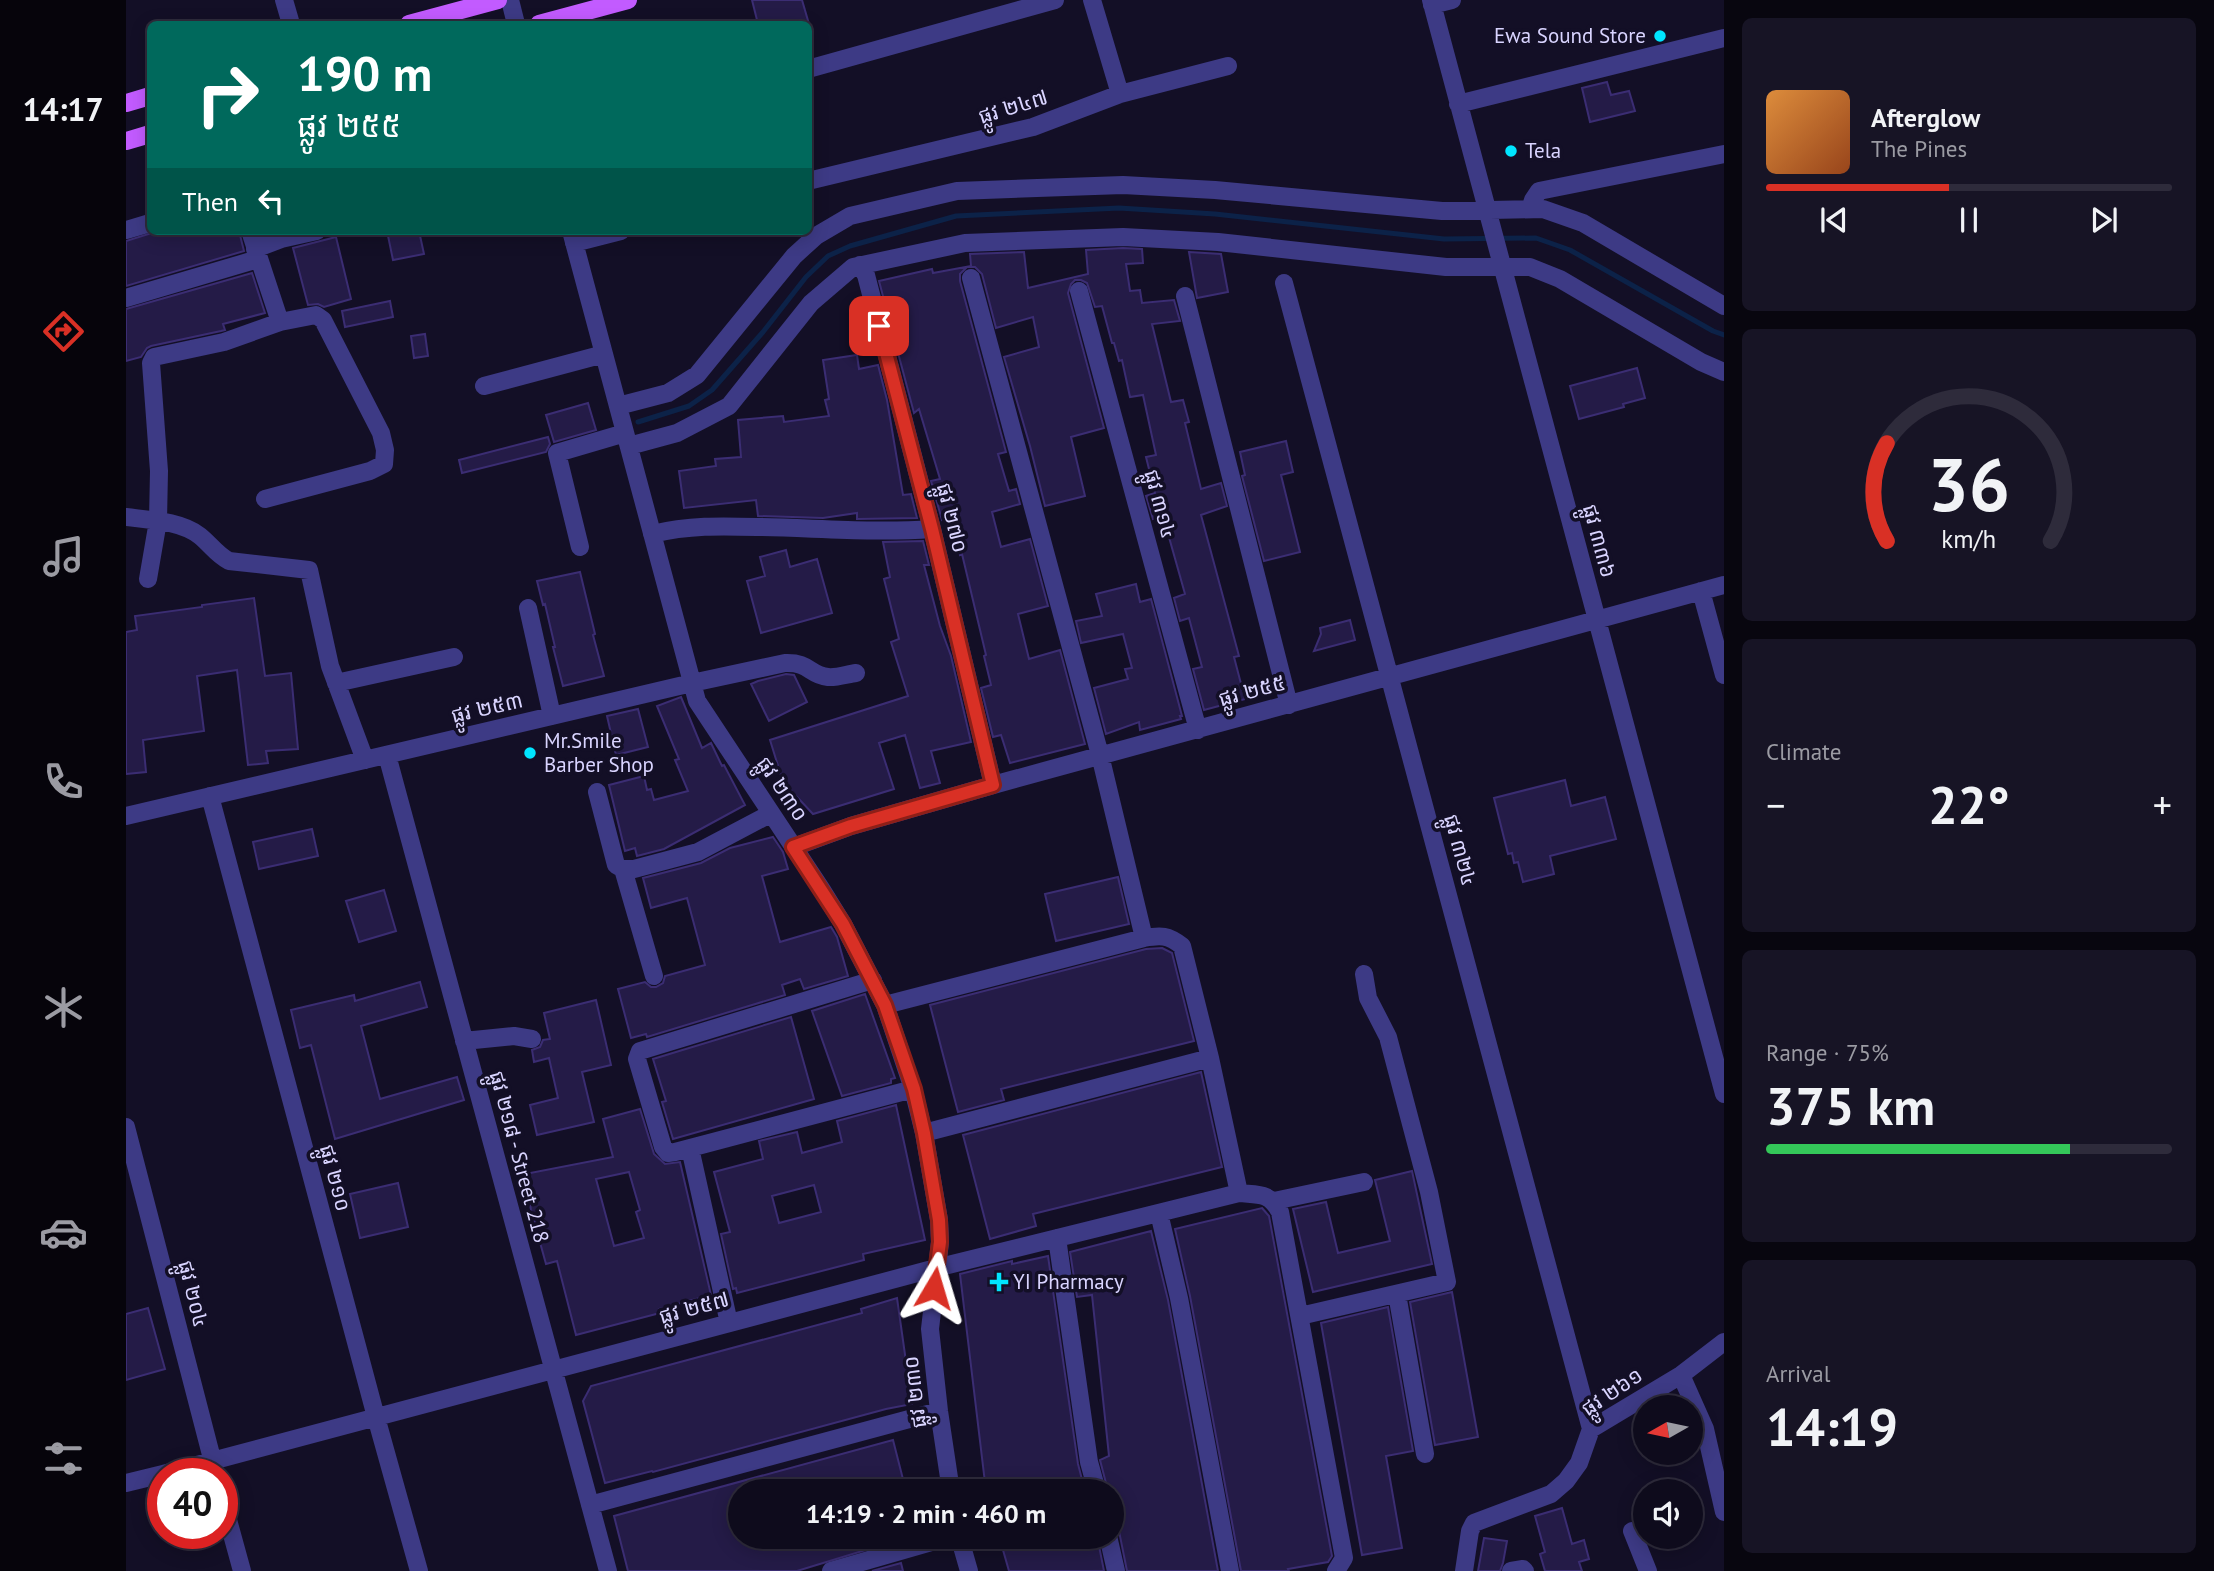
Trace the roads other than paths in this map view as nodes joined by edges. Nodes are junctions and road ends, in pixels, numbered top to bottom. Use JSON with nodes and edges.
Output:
{"nodes":[{"id":1,"x":284,"y":0,"type":"edge"},
{"id":2,"x":498,"y":0,"type":"edge"},
{"id":3,"x":510,"y":0,"type":"edge"},
{"id":4,"x":628,"y":0,"type":"edge"},
{"id":5,"x":1055,"y":0,"type":"edge"},
{"id":6,"x":1092,"y":0,"type":"edge"},
{"id":7,"x":1452,"y":0,"type":"edge"},
{"id":8,"x":1431,"y":3,"type":"edge"},
{"id":9,"x":290,"y":21,"type":"edge"},
{"id":10,"x":420,"y":21,"type":"edge"},
{"id":11,"x":515,"y":21,"type":"edge"},
{"id":12,"x":550,"y":21,"type":"edge"},
{"id":13,"x":1724,"y":38,"type":"edge"},
{"id":14,"x":1228,"y":66,"type":"dead end"},
{"id":15,"x":812,"y":68,"type":"edge"},
{"id":16,"x":1120,"y":94,"type":"junction"},
{"id":17,"x":147,"y":97,"type":"edge"},
{"id":18,"x":126,"y":103,"type":"edge"},
{"id":19,"x":1458,"y":104,"type":"junction"},
{"id":20,"x":147,"y":135,"type":"edge"},
{"id":21,"x":126,"y":141,"type":"edge"},
{"id":22,"x":1724,"y":154,"type":"edge"},
{"id":23,"x":812,"y":180,"type":"edge"},
{"id":24,"x":1530,"y":209,"type":"junction"},
{"id":25,"x":1488,"y":213,"type":"junction"},
{"id":26,"x":147,"y":224,"type":"edge"},
{"id":27,"x":126,"y":230,"type":"edge"},
{"id":28,"x":251,"y":235,"type":"edge"},
{"id":29,"x":299,"y":235,"type":"edge"},
{"id":30,"x":573,"y":237,"type":"edge"},
{"id":31,"x":257,"y":254,"type":"junction"},
{"id":32,"x":1500,"y":261,"type":"junction"},
{"id":33,"x":860,"y":265,"type":"junction"},
{"id":34,"x":971,"y":278,"type":"dead end"},
{"id":35,"x":1284,"y":282,"type":"dead end"},
{"id":36,"x":1079,"y":291,"type":"dead end"},
{"id":37,"x":1185,"y":296,"type":"dead end"},
{"id":38,"x":126,"y":298,"type":"edge"},
{"id":39,"x":1724,"y":306,"type":"edge"},
{"id":40,"x":280,"y":322,"type":"junction"},
{"id":41,"x":604,"y":354,"type":"junction"},
{"id":42,"x":1724,"y":372,"type":"edge"},
{"id":43,"x":484,"y":386,"type":"dead end"},
{"id":44,"x":618,"y":406,"type":"junction"},
{"id":45,"x":627,"y":440,"type":"junction"},
{"id":46,"x":265,"y":499,"type":"dead end"},
{"id":47,"x":126,"y":517,"type":"edge"},
{"id":48,"x":158,"y":520,"type":"junction"},
{"id":49,"x":932,"y":529,"type":"junction"},
{"id":50,"x":652,"y":534,"type":"junction"},
{"id":51,"x":580,"y":547,"type":"dead end"},
{"id":52,"x":148,"y":579,"type":"dead end"},
{"id":53,"x":1724,"y":585,"type":"edge"},
{"id":54,"x":1701,"y":591,"type":"junction"},
{"id":55,"x":528,"y":608,"type":"dead end"},
{"id":56,"x":1596,"y":619,"type":"junction"},
{"id":57,"x":454,"y":657,"type":"dead end"},
{"id":58,"x":856,"y":673,"type":"dead end"},
{"id":59,"x":1724,"y":675,"type":"edge"},
{"id":60,"x":1390,"y":678,"type":"junction"},
{"id":61,"x":692,"y":683,"type":"junction"},
{"id":62,"x":336,"y":684,"type":"junction"},
{"id":63,"x":1289,"y":705,"type":"junction"},
{"id":64,"x":552,"y":716,"type":"junction"},
{"id":65,"x":1198,"y":730,"type":"junction"},
{"id":66,"x":387,"y":755,"type":"junction"},
{"id":67,"x":1100,"y":755,"type":"junction"},
{"id":68,"x":365,"y":760,"type":"junction"},
{"id":69,"x":993,"y":785,"type":"junction"},
{"id":70,"x":597,"y":792,"type":"dead end"},
{"id":71,"x":210,"y":796,"type":"junction"},
{"id":72,"x":770,"y":814,"type":"junction"},
{"id":73,"x":126,"y":816,"type":"edge"},
{"id":74,"x":793,"y":847,"type":"junction"},
{"id":75,"x":623,"y":869,"type":"junction"},
{"id":76,"x":1144,"y":938,"type":"junction"},
{"id":77,"x":1364,"y":974,"type":"dead end"},
{"id":78,"x":654,"y":976,"type":"dead end"},
{"id":79,"x":873,"y":980,"type":"junction"},
{"id":80,"x":885,"y":1005,"type":"junction"},
{"id":81,"x":532,"y":1039,"type":"dead end"},
{"id":82,"x":464,"y":1041,"type":"junction"},
{"id":83,"x":1210,"y":1058,"type":"junction"},
{"id":84,"x":914,"y":1089,"type":"junction"},
{"id":85,"x":1724,"y":1094,"type":"edge"},
{"id":86,"x":126,"y":1126,"type":"edge"},
{"id":87,"x":924,"y":1133,"type":"junction"},
{"id":88,"x":690,"y":1148,"type":"junction"},
{"id":89,"x":1364,"y":1182,"type":"dead end"},
{"id":90,"x":1238,"y":1193,"type":"junction"},
{"id":91,"x":1274,"y":1201,"type":"junction"},
{"id":92,"x":1159,"y":1213,"type":"junction"},
{"id":93,"x":1057,"y":1238,"type":"junction"},
{"id":94,"x":936,"y":1268,"type":"junction"},
{"id":95,"x":1397,"y":1294,"type":"junction"},
{"id":96,"x":1300,"y":1316,"type":"junction"},
{"id":97,"x":729,"y":1323,"type":"junction"},
{"id":98,"x":1724,"y":1342,"type":"edge"},
{"id":99,"x":554,"y":1369,"type":"junction"},
{"id":100,"x":1681,"y":1375,"type":"junction"},
{"id":101,"x":939,"y":1411,"type":"junction"},
{"id":102,"x":376,"y":1417,"type":"junction"},
{"id":103,"x":1591,"y":1429,"type":"junction"},
{"id":104,"x":1425,"y":1454,"type":"dead end"},
{"id":105,"x":212,"y":1458,"type":"edge"},
{"id":106,"x":238,"y":1460,"type":"edge"},
{"id":107,"x":147,"y":1478,"type":"edge"},
{"id":108,"x":949,"y":1479,"type":"edge"},
{"id":109,"x":1094,"y":1479,"type":"edge"},
{"id":110,"x":126,"y":1483,"type":"edge"},
{"id":111,"x":590,"y":1505,"type":"junction"},
{"id":112,"x":1724,"y":1511,"type":"edge"},
{"id":113,"x":1632,"y":1531,"type":"dead end"},
{"id":114,"x":236,"y":1549,"type":"edge"},
{"id":115,"x":907,"y":1549,"type":"edge"},
{"id":116,"x":963,"y":1549,"type":"edge"},
{"id":117,"x":1111,"y":1549,"type":"edge"},
{"id":118,"x":242,"y":1571,"type":"edge"},
{"id":119,"x":419,"y":1571,"type":"edge"},
{"id":120,"x":608,"y":1571,"type":"edge"},
{"id":121,"x":831,"y":1571,"type":"edge"},
{"id":122,"x":969,"y":1571,"type":"edge"},
{"id":123,"x":1116,"y":1571,"type":"edge"},
{"id":124,"x":1230,"y":1571,"type":"edge"},
{"id":125,"x":1336,"y":1571,"type":"edge"},
{"id":126,"x":1464,"y":1571,"type":"edge"},
{"id":127,"x":1511,"y":1571,"type":"edge"},
{"id":128,"x":1525,"y":1571,"type":"edge"},
{"id":129,"x":1648,"y":1571,"type":"edge"}],
"edges":[{"from":1,"to":9,"type":"street"},
{"from":2,"to":10,"type":"main road"},
{"from":3,"to":11,"type":"street"},
{"from":4,"to":12,"type":"main road"},
{"from":5,"to":15,"type":"street"},
{"from":6,"to":16,"type":"street"},
{"from":7,"to":8,"type":"street"},
{"from":8,"to":19,"type":"street","name":"ផ្លូវ ៣៣៦"},
{"from":13,"to":19,"type":"street"},
{"from":14,"to":16,"type":"street","name":"ផ្លូវ ២៤៧"},
{"from":16,"to":23,"type":"street","name":"ផ្លូវ ២៤៧"},
{"from":17,"to":18,"type":"main road"},
{"from":19,"to":25,"type":"street","name":"ផ្លូវ ៣៣៦"},
{"from":20,"to":21,"type":"main road"},
{"from":22,"to":24,"type":"street"},
{"from":24,"to":25,"type":"street"},
{"from":24,"to":39,"type":"street"},
{"from":25,"to":32,"type":"street","name":"ផ្លូវ ៣៣៦"},
{"from":25,"to":44,"type":"street"},
{"from":26,"to":27,"type":"street"},
{"from":28,"to":31,"type":"street"},
{"from":29,"to":31,"type":"street"},
{"from":30,"to":41,"type":"street","name":"ផ្លូវ ២៣០"},
{"from":31,"to":38,"type":"street"},
{"from":31,"to":40,"type":"street"},
{"from":32,"to":33,"type":"street"},
{"from":32,"to":42,"type":"street"},
{"from":32,"to":56,"type":"street","name":"ផ្លូវ ៣៣៦"},
{"from":33,"to":45,"type":"street"},
{"from":33,"to":49,"type":"street","name":"ផ្លូវ ២៧០"},
{"from":34,"to":67,"type":"street"},
{"from":35,"to":60,"type":"street","name":"ផ្លូវ ៣២៤"},
{"from":36,"to":65,"type":"street","name":"ផ្លូវ ៣១៤"},
{"from":37,"to":63,"type":"street"},
{"from":40,"to":46,"type":"street"},
{"from":40,"to":48,"type":"street"},
{"from":41,"to":43,"type":"street"},
{"from":41,"to":44,"type":"street","name":"ផ្លូវ ២៣០"},
{"from":44,"to":45,"type":"street","name":"ផ្លូវ ២៣០"},
{"from":45,"to":50,"type":"street","name":"ផ្លូវ ២៣០"},
{"from":45,"to":51,"type":"street"},
{"from":47,"to":48,"type":"street"},
{"from":48,"to":52,"type":"street"},
{"from":48,"to":62,"type":"street"},
{"from":49,"to":50,"type":"street"},
{"from":49,"to":69,"type":"street","name":"ផ្លូវ ២៧០"},
{"from":50,"to":61,"type":"street","name":"ផ្លូវ ២៣០"},
{"from":53,"to":54,"type":"street","name":"ផ្លូវ ២៥៥"},
{"from":54,"to":56,"type":"street","name":"ផ្លូវ ២៥៥"},
{"from":54,"to":59,"type":"street"},
{"from":55,"to":64,"type":"street"},
{"from":56,"to":60,"type":"street","name":"ផ្លូវ ២៥៥"},
{"from":56,"to":85,"type":"street","name":"ផ្លូវ ៣៣៦"},
{"from":57,"to":62,"type":"street"},
{"from":58,"to":61,"type":"street","name":"ផ្លូវ ២៥៣"},
{"from":60,"to":63,"type":"street","name":"ផ្លូវ ២៥៥"},
{"from":60,"to":103,"type":"street","name":"ផ្លូវ ៣២៤"},
{"from":61,"to":64,"type":"street","name":"ផ្លូវ ២៥៣"},
{"from":61,"to":72,"type":"street","name":"ផ្លូវ ២៣០"},
{"from":62,"to":68,"type":"street"},
{"from":63,"to":65,"type":"street","name":"ផ្លូវ ២៥៥"},
{"from":64,"to":66,"type":"street","name":"ផ្លូវ ២៥៣"},
{"from":65,"to":67,"type":"street","name":"ផ្លូវ ២៥៥"},
{"from":66,"to":68,"type":"street","name":"ផ្លូវ ២៥៣"},
{"from":66,"to":82,"type":"street","name":"ផ្លូវ ២១៨ - Street 218"},
{"from":67,"to":69,"type":"street","name":"ផ្លូវ ២៥៥"},
{"from":67,"to":76,"type":"street"},
{"from":68,"to":71,"type":"street","name":"ផ្លូវ ២៥៣"},
{"from":69,"to":74,"type":"street","name":"ផ្លូវ ២៥៥"},
{"from":70,"to":75,"type":"street"},
{"from":71,"to":73,"type":"street","name":"ផ្លូវ ២៥៣"},
{"from":71,"to":102,"type":"street","name":"ផ្លូវ ២១០"},
{"from":72,"to":74,"type":"street","name":"ផ្លូវ ២៣០"},
{"from":72,"to":75,"type":"street"},
{"from":74,"to":79,"type":"street","name":"ផ្លូវ ២៣០"},
{"from":75,"to":78,"type":"street"},
{"from":76,"to":80,"type":"street"},
{"from":76,"to":83,"type":"street"},
{"from":77,"to":95,"type":"street"},
{"from":79,"to":80,"type":"street","name":"ផ្លូវ ២៣០"},
{"from":79,"to":88,"type":"street"},
{"from":80,"to":84,"type":"street","name":"ផ្លូវ ២៣០"},
{"from":81,"to":82,"type":"street"},
{"from":82,"to":99,"type":"street","name":"ផ្លូវ ២១៨ - Street 218"},
{"from":83,"to":87,"type":"street"},
{"from":83,"to":90,"type":"street"},
{"from":84,"to":87,"type":"street","name":"ផ្លូវ ២៣០"},
{"from":84,"to":88,"type":"street"},
{"from":86,"to":105,"type":"street","name":"ផ្លូវ ២០៤"},
{"from":87,"to":94,"type":"street","name":"ផ្លូវ ២៣០"},
{"from":88,"to":97,"type":"street"},
{"from":89,"to":91,"type":"street"},
{"from":90,"to":91,"type":"street"},
{"from":90,"to":92,"type":"street","name":"ផ្លូវ ២៥៧"},
{"from":91,"to":96,"type":"street"},
{"from":92,"to":93,"type":"street","name":"ផ្លូវ ២៥៧"},
{"from":92,"to":124,"type":"street"},
{"from":93,"to":94,"type":"street","name":"ផ្លូវ ២៥៧"},
{"from":93,"to":109,"type":"street"},
{"from":94,"to":97,"type":"street","name":"ផ្លូវ ២៥៧"},
{"from":94,"to":101,"type":"street","name":"ផ្លូវ ២៣០"},
{"from":95,"to":96,"type":"street"},
{"from":95,"to":104,"type":"street"},
{"from":96,"to":125,"type":"street"},
{"from":97,"to":99,"type":"street","name":"ផ្លូវ ២៥៧"},
{"from":98,"to":100,"type":"street","name":"ផ្លូវ ២៦១"},
{"from":99,"to":102,"type":"street","name":"ផ្លូវ ២៥៧"},
{"from":99,"to":111,"type":"street","name":"ផ្លូវ ២១៨ - Street 218"},
{"from":100,"to":103,"type":"street","name":"ផ្លូវ ២៦១"},
{"from":100,"to":112,"type":"street"},
{"from":101,"to":108,"type":"street","name":"ផ្លូវ ២៣០"},
{"from":101,"to":111,"type":"street"},
{"from":102,"to":106,"type":"street","name":"ផ្លូវ ២៥៧"},
{"from":102,"to":119,"type":"street","name":"ផ្លូវ ២១០"},
{"from":103,"to":126,"type":"street","name":"ផ្លូវ ២៦១"},
{"from":107,"to":110,"type":"street","name":"ផ្លូវ ២៥៧"},
{"from":111,"to":120,"type":"street","name":"ផ្លូវ ២១៨ - Street 218"},
{"from":113,"to":129,"type":"street"},
{"from":114,"to":118,"type":"street"},
{"from":115,"to":121,"type":"street"},
{"from":116,"to":122,"type":"street"},
{"from":117,"to":123,"type":"street"},
{"from":127,"to":128,"type":"street"}]}
